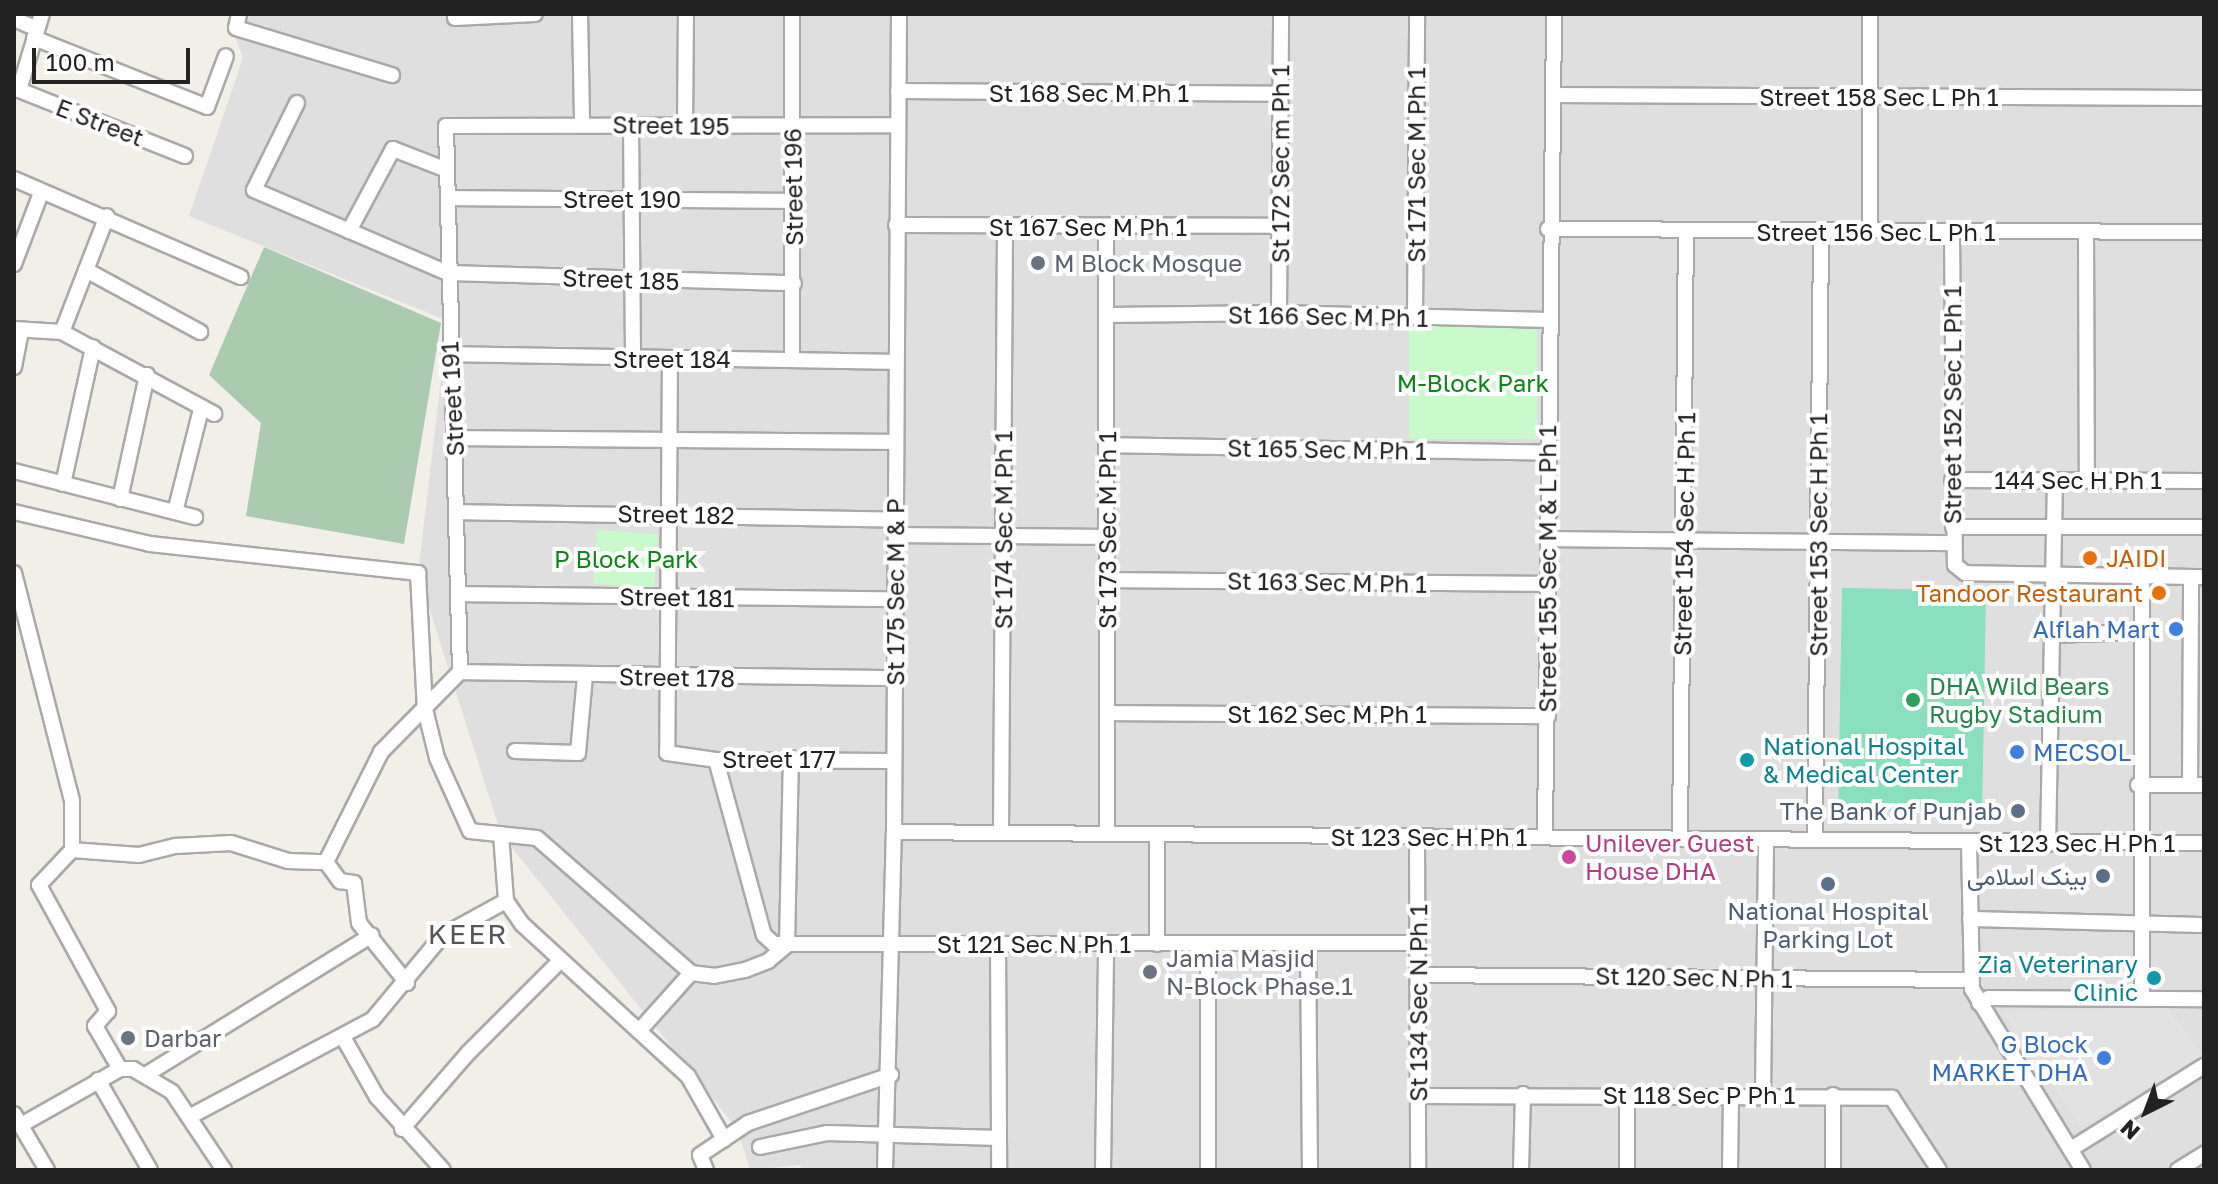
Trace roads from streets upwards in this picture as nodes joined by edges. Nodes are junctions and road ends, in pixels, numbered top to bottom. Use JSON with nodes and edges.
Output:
{"nodes":[{"id":1,"x":42,"y":14,"type":"edge"},
{"id":2,"x":239,"y":14,"type":"edge"},
{"id":3,"x":535,"y":14,"type":"edge"},
{"id":4,"x":580,"y":14,"type":"edge"},
{"id":5,"x":686,"y":14,"type":"edge"},
{"id":6,"x":792,"y":14,"type":"edge"},
{"id":7,"x":899,"y":14,"type":"edge"},
{"id":8,"x":1281,"y":14,"type":"edge"},
{"id":9,"x":1417,"y":14,"type":"edge"},
{"id":10,"x":1554,"y":14,"type":"edge"},
{"id":11,"x":1870,"y":14,"type":"edge"},
{"id":12,"x":455,"y":18,"type":"dead end"},
{"id":13,"x":14,"y":19,"type":"edge"},
{"id":14,"x":36,"y":33,"type":"junction"},
{"id":15,"x":226,"y":56,"type":"dead end"},
{"id":16,"x":392,"y":75,"type":"dead end"},
{"id":17,"x":16,"y":89,"type":"edge"},
{"id":18,"x":898,"y":91,"type":"junction"},
{"id":19,"x":1280,"y":94,"type":"junction"},
{"id":20,"x":1553,"y":95,"type":"junction"},
{"id":21,"x":1870,"y":97,"type":"junction"},
{"id":22,"x":2204,"y":98,"type":"edge"},
{"id":23,"x":297,"y":103,"type":"dead end"},
{"id":24,"x":582,"y":123,"type":"junction"},
{"id":25,"x":631,"y":124,"type":"junction"},
{"id":26,"x":685,"y":125,"type":"junction"},
{"id":27,"x":898,"y":125,"type":"junction"},
{"id":28,"x":446,"y":126,"type":"joint"},
{"id":29,"x":793,"y":126,"type":"junction"},
{"id":30,"x":185,"y":156,"type":"dead end"},
{"id":31,"x":447,"y":170,"type":"junction"},
{"id":32,"x":14,"y":179,"type":"edge"},
{"id":33,"x":41,"y":193,"type":"junction"},
{"id":34,"x":449,"y":198,"type":"junction"},
{"id":35,"x":630,"y":199,"type":"junction"},
{"id":36,"x":794,"y":201,"type":"junction"},
{"id":37,"x":107,"y":216,"type":"junction"},
{"id":38,"x":896,"y":225,"type":"junction"},
{"id":39,"x":1279,"y":226,"type":"junction"},
{"id":40,"x":1005,"y":227,"type":"junction"},
{"id":41,"x":1106,"y":227,"type":"junction"},
{"id":42,"x":1548,"y":229,"type":"junction"},
{"id":43,"x":1686,"y":230,"type":"junction"},
{"id":44,"x":1870,"y":230,"type":"junction"},
{"id":45,"x":349,"y":231,"type":"junction"},
{"id":46,"x":1821,"y":232,"type":"junction"},
{"id":47,"x":1952,"y":232,"type":"junction"},
{"id":48,"x":2204,"y":232,"type":"edge"},
{"id":49,"x":2086,"y":234,"type":"junction"},
{"id":50,"x":14,"y":264,"type":"edge"},
{"id":51,"x":86,"y":270,"type":"junction"},
{"id":52,"x":448,"y":273,"type":"junction"},
{"id":53,"x":241,"y":277,"type":"dead end"},
{"id":54,"x":630,"y":280,"type":"junction"},
{"id":55,"x":794,"y":283,"type":"junction"},
{"id":56,"x":1279,"y":313,"type":"junction"},
{"id":57,"x":1108,"y":315,"type":"junction"},
{"id":58,"x":1415,"y":317,"type":"junction"},
{"id":59,"x":1548,"y":320,"type":"junction"},
{"id":60,"x":18,"y":330,"type":"edge"},
{"id":61,"x":62,"y":332,"type":"junction"},
{"id":62,"x":200,"y":332,"type":"dead end"},
{"id":63,"x":93,"y":347,"type":"junction"},
{"id":64,"x":449,"y":354,"type":"junction"},
{"id":65,"x":792,"y":359,"type":"junction"},
{"id":66,"x":633,"y":360,"type":"junction"},
{"id":67,"x":670,"y":360,"type":"junction"},
{"id":68,"x":895,"y":362,"type":"junction"},
{"id":69,"x":14,"y":367,"type":"edge"},
{"id":70,"x":147,"y":375,"type":"junction"},
{"id":71,"x":454,"y":438,"type":"junction"},
{"id":72,"x":671,"y":439,"type":"junction"},
{"id":73,"x":895,"y":442,"type":"junction"},
{"id":74,"x":1107,"y":445,"type":"junction"},
{"id":75,"x":1547,"y":453,"type":"junction"},
{"id":76,"x":14,"y":471,"type":"edge"},
{"id":77,"x":1952,"y":480,"type":"junction"},
{"id":78,"x":2055,"y":480,"type":"junction"},
{"id":79,"x":2087,"y":480,"type":"junction"},
{"id":80,"x":2204,"y":481,"type":"edge"},
{"id":81,"x":63,"y":484,"type":"junction"},
{"id":82,"x":120,"y":499,"type":"junction"},
{"id":83,"x":14,"y":512,"type":"edge"},
{"id":84,"x":175,"y":512,"type":"junction"},
{"id":85,"x":457,"y":512,"type":"junction"},
{"id":86,"x":671,"y":514,"type":"junction"},
{"id":87,"x":195,"y":517,"type":"dead end"},
{"id":88,"x":2051,"y":526,"type":"junction"},
{"id":89,"x":1953,"y":527,"type":"junction"},
{"id":90,"x":2204,"y":527,"type":"edge"},
{"id":91,"x":896,"y":528,"type":"junction"},
{"id":92,"x":1003,"y":536,"type":"junction"},
{"id":93,"x":1107,"y":537,"type":"junction"},
{"id":94,"x":1548,"y":539,"type":"junction"},
{"id":95,"x":1685,"y":539,"type":"junction"},
{"id":96,"x":1817,"y":540,"type":"junction"},
{"id":97,"x":1953,"y":543,"type":"junction"},
{"id":98,"x":14,"y":573,"type":"edge"},
{"id":99,"x":2051,"y":574,"type":"junction"},
{"id":100,"x":2142,"y":575,"type":"junction"},
{"id":101,"x":2197,"y":577,"type":"edge"},
{"id":102,"x":1107,"y":580,"type":"junction"},
{"id":103,"x":1548,"y":584,"type":"junction"},
{"id":104,"x":460,"y":594,"type":"junction"},
{"id":105,"x":672,"y":597,"type":"junction"},
{"id":106,"x":893,"y":599,"type":"junction"},
{"id":107,"x":2138,"y":632,"type":"junction"},
{"id":108,"x":2050,"y":635,"type":"junction"},
{"id":109,"x":460,"y":672,"type":"junction"},
{"id":110,"x":585,"y":676,"type":"junction"},
{"id":111,"x":669,"y":678,"type":"junction"},
{"id":112,"x":894,"y":678,"type":"junction"},
{"id":113,"x":425,"y":709,"type":"junction"},
{"id":114,"x":1107,"y":713,"type":"junction"},
{"id":115,"x":1548,"y":716,"type":"junction"},
{"id":116,"x":2197,"y":738,"type":"edge"},
{"id":117,"x":515,"y":751,"type":"dead end"},
{"id":118,"x":791,"y":758,"type":"junction"},
{"id":119,"x":716,"y":760,"type":"junction"},
{"id":120,"x":892,"y":761,"type":"junction"},
{"id":121,"x":2138,"y":785,"type":"junction"},
{"id":122,"x":2197,"y":785,"type":"edge"},
{"id":123,"x":894,"y":832,"type":"junction"},
{"id":124,"x":1001,"y":832,"type":"junction"},
{"id":125,"x":501,"y":834,"type":"junction"},
{"id":126,"x":1107,"y":834,"type":"junction"},
{"id":127,"x":1545,"y":836,"type":"junction"},
{"id":128,"x":1157,"y":837,"type":"junction"},
{"id":129,"x":1417,"y":837,"type":"junction"},
{"id":130,"x":1815,"y":838,"type":"junction"},
{"id":131,"x":1680,"y":839,"type":"junction"},
{"id":132,"x":1766,"y":840,"type":"junction"},
{"id":133,"x":1969,"y":843,"type":"junction"},
{"id":134,"x":2204,"y":843,"type":"edge"},
{"id":135,"x":2048,"y":844,"type":"junction"},
{"id":136,"x":2140,"y":844,"type":"junction"},
{"id":137,"x":72,"y":850,"type":"junction"},
{"id":138,"x":326,"y":862,"type":"junction"},
{"id":139,"x":506,"y":901,"type":"junction"},
{"id":140,"x":1970,"y":919,"type":"junction"},
{"id":141,"x":2142,"y":925,"type":"junction"},
{"id":142,"x":2204,"y":925,"type":"edge"},
{"id":143,"x":372,"y":935,"type":"junction"},
{"id":144,"x":998,"y":943,"type":"junction"},
{"id":145,"x":1208,"y":943,"type":"junction"},
{"id":146,"x":1308,"y":943,"type":"junction"},
{"id":147,"x":1418,"y":943,"type":"junction"},
{"id":148,"x":1157,"y":944,"type":"junction"},
{"id":149,"x":787,"y":945,"type":"junction"},
{"id":150,"x":890,"y":945,"type":"junction"},
{"id":151,"x":1106,"y":945,"type":"junction"},
{"id":152,"x":559,"y":962,"type":"junction"},
{"id":153,"x":691,"y":973,"type":"junction"},
{"id":154,"x":1418,"y":975,"type":"junction"},
{"id":155,"x":1765,"y":977,"type":"junction"},
{"id":156,"x":1970,"y":980,"type":"junction"},
{"id":157,"x":407,"y":983,"type":"junction"},
{"id":158,"x":2142,"y":999,"type":"junction"},
{"id":159,"x":2204,"y":999,"type":"edge"},
{"id":160,"x":1979,"y":1003,"type":"junction"},
{"id":161,"x":639,"y":1031,"type":"junction"},
{"id":162,"x":343,"y":1037,"type":"junction"},
{"id":163,"x":2204,"y":1066,"type":"edge"},
{"id":164,"x":120,"y":1069,"type":"junction"},
{"id":165,"x":147,"y":1074,"type":"junction"},
{"id":166,"x":891,"y":1075,"type":"junction"},
{"id":167,"x":98,"y":1080,"type":"junction"},
{"id":168,"x":1523,"y":1094,"type":"junction"},
{"id":169,"x":1763,"y":1094,"type":"junction"},
{"id":170,"x":1833,"y":1095,"type":"junction"},
{"id":171,"x":1419,"y":1096,"type":"junction"},
{"id":172,"x":1627,"y":1096,"type":"junction"},
{"id":173,"x":1731,"y":1097,"type":"junction"},
{"id":174,"x":189,"y":1117,"type":"junction"},
{"id":175,"x":19,"y":1129,"type":"edge"},
{"id":176,"x":402,"y":1129,"type":"junction"},
{"id":177,"x":888,"y":1132,"type":"junction"},
{"id":178,"x":999,"y":1138,"type":"junction"},
{"id":179,"x":724,"y":1139,"type":"junction"},
{"id":180,"x":760,"y":1147,"type":"dead end"},
{"id":181,"x":2071,"y":1149,"type":"junction"},
{"id":182,"x":2204,"y":1154,"type":"edge"},
{"id":183,"x":47,"y":1170,"type":"edge"},
{"id":184,"x":150,"y":1170,"type":"edge"},
{"id":185,"x":224,"y":1170,"type":"edge"},
{"id":186,"x":443,"y":1170,"type":"edge"},
{"id":187,"x":706,"y":1170,"type":"edge"},
{"id":188,"x":885,"y":1170,"type":"edge"},
{"id":189,"x":999,"y":1170,"type":"edge"},
{"id":190,"x":1103,"y":1170,"type":"edge"},
{"id":191,"x":1208,"y":1170,"type":"edge"},
{"id":192,"x":1310,"y":1170,"type":"edge"},
{"id":193,"x":1418,"y":1170,"type":"edge"},
{"id":194,"x":1521,"y":1170,"type":"edge"},
{"id":195,"x":1627,"y":1170,"type":"edge"},
{"id":196,"x":1730,"y":1170,"type":"edge"},
{"id":197,"x":1833,"y":1170,"type":"edge"},
{"id":198,"x":1939,"y":1170,"type":"edge"},
{"id":199,"x":2083,"y":1170,"type":"edge"},
{"id":200,"x":2178,"y":1170,"type":"edge"}],
"edges":[{"from":1,"to":14,"type":"street"},
{"from":2,"to":16,"type":"street"},
{"from":3,"to":12,"type":"street"},
{"from":4,"to":24,"type":"street"},
{"from":5,"to":26,"type":"street"},
{"from":6,"to":29,"type":"street","name":"Street 196"},
{"from":7,"to":18,"type":"street","name":"St 175 Sec M & P"},
{"from":8,"to":19,"type":"street","name":"St 172 Sec m Ph 1"},
{"from":9,"to":58,"type":"street","name":"St 171 Sec M Ph 1"},
{"from":10,"to":20,"type":"street","name":"Street 155 Sec M & L Ph 1"},
{"from":11,"to":21,"type":"street"},
{"from":13,"to":14,"type":"street"},
{"from":14,"to":15,"type":"street"},
{"from":14,"to":17,"type":"street"},
{"from":17,"to":30,"type":"street","name":"E Street"},
{"from":18,"to":19,"type":"street","name":"St 168 Sec M Ph 1"},
{"from":18,"to":27,"type":"street","name":"St 175 Sec M & P"},
{"from":19,"to":39,"type":"street","name":"St 172 Sec m Ph 1"},
{"from":20,"to":21,"type":"street","name":"Street 158 Sec L Ph 1"},
{"from":20,"to":42,"type":"street","name":"Street 155 Sec M & L Ph 1"},
{"from":21,"to":22,"type":"street","name":"Street 158 Sec L Ph 1"},
{"from":21,"to":44,"type":"street"},
{"from":23,"to":45,"type":"street"},
{"from":24,"to":25,"type":"street","name":"Street 195"},
{"from":24,"to":28,"type":"street","name":"Street 195"},
{"from":25,"to":26,"type":"street","name":"Street 195"},
{"from":25,"to":35,"type":"street"},
{"from":26,"to":29,"type":"street","name":"Street 195"},
{"from":27,"to":29,"type":"street","name":"Street 195"},
{"from":27,"to":38,"type":"street","name":"St 175 Sec M & P"},
{"from":28,"to":31,"type":"street","name":"Street 191"},
{"from":29,"to":36,"type":"street","name":"Street 196"},
{"from":31,"to":34,"type":"street","name":"Street 191"},
{"from":31,"to":45,"type":"street"},
{"from":32,"to":33,"type":"street"},
{"from":33,"to":37,"type":"street"},
{"from":33,"to":50,"type":"street"},
{"from":34,"to":35,"type":"street","name":"Street 190"},
{"from":34,"to":52,"type":"street","name":"Street 191"},
{"from":35,"to":36,"type":"street","name":"Street 190"},
{"from":35,"to":54,"type":"street"},
{"from":36,"to":55,"type":"street","name":"Street 196"},
{"from":37,"to":51,"type":"street"},
{"from":37,"to":53,"type":"street"},
{"from":38,"to":40,"type":"street","name":"St 167 Sec M Ph 1"},
{"from":38,"to":68,"type":"street","name":"St 175 Sec M & P"},
{"from":39,"to":41,"type":"street","name":"St 167 Sec M Ph 1"},
{"from":39,"to":56,"type":"street","name":"St 172 Sec m Ph 1"},
{"from":40,"to":41,"type":"street","name":"St 167 Sec M Ph 1"},
{"from":40,"to":92,"type":"street","name":"St 174 Sec M Ph 1"},
{"from":41,"to":57,"type":"street","name":"St 173 Sec M Ph 1"},
{"from":42,"to":43,"type":"street","name":"Street 156 Sec L Ph 1"},
{"from":42,"to":59,"type":"street","name":"Street 155 Sec M & L Ph 1"},
{"from":43,"to":46,"type":"street","name":"Street 156 Sec L Ph 1"},
{"from":43,"to":95,"type":"street","name":"Street 154 Sec H Ph 1"},
{"from":44,"to":46,"type":"street","name":"Street 156 Sec L Ph 1"},
{"from":44,"to":47,"type":"street","name":"Street 156 Sec L Ph 1"},
{"from":45,"to":52,"type":"street"},
{"from":46,"to":96,"type":"street","name":"Street 153 Sec H Ph 1"},
{"from":47,"to":49,"type":"street","name":"Street 156 Sec L Ph 1"},
{"from":47,"to":77,"type":"street","name":"Street 152 Sec L Ph 1"},
{"from":48,"to":49,"type":"street","name":"Street 156 Sec L Ph 1"},
{"from":49,"to":79,"type":"street"},
{"from":51,"to":61,"type":"street"},
{"from":51,"to":62,"type":"street"},
{"from":52,"to":54,"type":"street","name":"Street 185"},
{"from":52,"to":64,"type":"street","name":"Street 191"},
{"from":54,"to":55,"type":"street","name":"Street 185"},
{"from":54,"to":66,"type":"street"},
{"from":55,"to":65,"type":"street","name":"Street 196"},
{"from":56,"to":57,"type":"street","name":"St 166 Sec M Ph 1"},
{"from":56,"to":58,"type":"street","name":"St 166 Sec M Ph 1"},
{"from":57,"to":74,"type":"street","name":"St 173 Sec M Ph 1"},
{"from":58,"to":59,"type":"street","name":"St 166 Sec M Ph 1"},
{"from":59,"to":75,"type":"street","name":"Street 155 Sec M & L Ph 1"},
{"from":60,"to":61,"type":"street"},
{"from":60,"to":69,"type":"street"},
{"from":61,"to":63,"type":"street"},
{"from":63,"to":70,"type":"street"},
{"from":63,"to":81,"type":"street"},
{"from":64,"to":66,"type":"street","name":"Street 184"},
{"from":64,"to":71,"type":"street","name":"Street 191"},
{"from":65,"to":67,"type":"street","name":"Street 184"},
{"from":65,"to":68,"type":"street","name":"Street 184"},
{"from":66,"to":67,"type":"street","name":"Street 184"},
{"from":67,"to":72,"type":"street"},
{"from":68,"to":73,"type":"street","name":"St 175 Sec M & P"},
{"from":70,"to":82,"type":"street"},
{"from":70,"to":84,"type":"street"},
{"from":71,"to":72,"type":"street"},
{"from":71,"to":85,"type":"street","name":"Street 191"},
{"from":72,"to":73,"type":"street"},
{"from":72,"to":86,"type":"street"},
{"from":73,"to":91,"type":"street","name":"St 175 Sec M & P"},
{"from":74,"to":75,"type":"street","name":"St 165 Sec M Ph 1"},
{"from":74,"to":93,"type":"street","name":"St 173 Sec M Ph 1"},
{"from":75,"to":94,"type":"street","name":"Street 155 Sec M & L Ph 1"},
{"from":76,"to":81,"type":"street"},
{"from":77,"to":78,"type":"street","name":"144 Sec H Ph 1"},
{"from":77,"to":89,"type":"street","name":"Street 152 Sec L Ph 1"},
{"from":78,"to":79,"type":"street","name":"144 Sec H Ph 1"},
{"from":78,"to":88,"type":"street"},
{"from":79,"to":80,"type":"street","name":"144 Sec H Ph 1"},
{"from":81,"to":82,"type":"street"},
{"from":82,"to":84,"type":"street"},
{"from":83,"to":113,"type":"street"},
{"from":84,"to":87,"type":"street"},
{"from":85,"to":86,"type":"street","name":"Street 182"},
{"from":85,"to":104,"type":"street","name":"Street 191"},
{"from":86,"to":91,"type":"street","name":"Street 182"},
{"from":86,"to":105,"type":"street"},
{"from":88,"to":89,"type":"street"},
{"from":88,"to":90,"type":"street"},
{"from":88,"to":99,"type":"street"},
{"from":89,"to":97,"type":"street","name":"Street 152 Sec L Ph 1"},
{"from":91,"to":92,"type":"street","name":"Street 182"},
{"from":91,"to":106,"type":"street","name":"St 175 Sec M & P"},
{"from":92,"to":93,"type":"street","name":"Street 182"},
{"from":92,"to":124,"type":"street","name":"St 174 Sec M Ph 1"},
{"from":93,"to":102,"type":"street","name":"St 173 Sec M Ph 1"},
{"from":94,"to":95,"type":"street"},
{"from":94,"to":103,"type":"street","name":"Street 155 Sec M & L Ph 1"},
{"from":95,"to":96,"type":"street"},
{"from":95,"to":131,"type":"street","name":"Street 154 Sec H Ph 1"},
{"from":96,"to":97,"type":"street"},
{"from":96,"to":130,"type":"street","name":"Street 153 Sec H Ph 1"},
{"from":97,"to":99,"type":"street","name":"Street 152 Sec L Ph 1"},
{"from":98,"to":137,"type":"street"},
{"from":99,"to":100,"type":"street"},
{"from":99,"to":108,"type":"street"},
{"from":100,"to":101,"type":"street"},
{"from":100,"to":107,"type":"street"},
{"from":101,"to":116,"type":"street"},
{"from":102,"to":103,"type":"street","name":"St 163 Sec M Ph 1"},
{"from":102,"to":114,"type":"street","name":"St 173 Sec M Ph 1"},
{"from":103,"to":115,"type":"street","name":"Street 155 Sec M & L Ph 1"},
{"from":104,"to":105,"type":"street","name":"Street 181"},
{"from":104,"to":109,"type":"street","name":"Street 191"},
{"from":105,"to":106,"type":"street","name":"Street 181"},
{"from":105,"to":111,"type":"street"},
{"from":106,"to":112,"type":"street","name":"St 175 Sec M & P"},
{"from":107,"to":108,"type":"street"},
{"from":107,"to":121,"type":"street"},
{"from":108,"to":135,"type":"street"},
{"from":109,"to":110,"type":"street","name":"Street 178"},
{"from":109,"to":113,"type":"street"},
{"from":110,"to":111,"type":"street","name":"Street 178"},
{"from":110,"to":117,"type":"street"},
{"from":111,"to":112,"type":"street","name":"Street 178"},
{"from":111,"to":119,"type":"street","name":"Street 177"},
{"from":112,"to":120,"type":"street","name":"St 175 Sec M & P"},
{"from":113,"to":125,"type":"street"},
{"from":113,"to":138,"type":"street"},
{"from":114,"to":115,"type":"street","name":"St 162 Sec M Ph 1"},
{"from":114,"to":126,"type":"street","name":"St 173 Sec M Ph 1"},
{"from":115,"to":127,"type":"street","name":"Street 155 Sec M & L Ph 1"},
{"from":116,"to":122,"type":"street"},
{"from":118,"to":119,"type":"street","name":"Street 177"},
{"from":118,"to":120,"type":"street","name":"Street 177"},
{"from":118,"to":149,"type":"street"},
{"from":119,"to":149,"type":"street"},
{"from":120,"to":123,"type":"street","name":"St 175 Sec M & P"},
{"from":121,"to":122,"type":"street"},
{"from":121,"to":136,"type":"street"},
{"from":123,"to":124,"type":"street","name":"St 123 Sec H Ph 1"},
{"from":123,"to":150,"type":"street","name":"St 175 Sec M & P"},
{"from":124,"to":126,"type":"street","name":"St 123 Sec H Ph 1"},
{"from":125,"to":139,"type":"street"},
{"from":125,"to":153,"type":"street"},
{"from":126,"to":128,"type":"street","name":"St 123 Sec H Ph 1"},
{"from":127,"to":129,"type":"street","name":"St 123 Sec H Ph 1"},
{"from":127,"to":131,"type":"street","name":"St 123 Sec H Ph 1"},
{"from":128,"to":129,"type":"street","name":"St 123 Sec H Ph 1"},
{"from":128,"to":148,"type":"street"},
{"from":129,"to":147,"type":"street","name":"St 134 Sec N Ph 1"},
{"from":130,"to":132,"type":"street","name":"St 123 Sec H Ph 1"},
{"from":130,"to":133,"type":"street","name":"St 123 Sec H Ph 1"},
{"from":131,"to":132,"type":"street","name":"St 123 Sec H Ph 1"},
{"from":132,"to":155,"type":"street"},
{"from":133,"to":135,"type":"street","name":"St 123 Sec H Ph 1"},
{"from":133,"to":140,"type":"street"},
{"from":134,"to":136,"type":"street","name":"St 123 Sec H Ph 1"},
{"from":135,"to":136,"type":"street","name":"St 123 Sec H Ph 1"},
{"from":136,"to":141,"type":"street"},
{"from":137,"to":138,"type":"street"},
{"from":137,"to":164,"type":"street"},
{"from":138,"to":143,"type":"street"},
{"from":139,"to":152,"type":"street"},
{"from":139,"to":157,"type":"street"},
{"from":140,"to":141,"type":"street"},
{"from":140,"to":156,"type":"street"},
{"from":141,"to":142,"type":"street"},
{"from":141,"to":158,"type":"street"},
{"from":143,"to":157,"type":"street"},
{"from":143,"to":165,"type":"street"},
{"from":144,"to":150,"type":"street","name":"St 121 Sec N Ph 1"},
{"from":144,"to":151,"type":"street","name":"St 121 Sec N Ph 1"},
{"from":144,"to":178,"type":"street"},
{"from":145,"to":146,"type":"street","name":"St 121 Sec N Ph 1"},
{"from":145,"to":148,"type":"street","name":"St 121 Sec N Ph 1"},
{"from":145,"to":191,"type":"street"},
{"from":146,"to":147,"type":"street","name":"St 121 Sec N Ph 1"},
{"from":146,"to":192,"type":"street"},
{"from":147,"to":154,"type":"street","name":"St 134 Sec N Ph 1"},
{"from":148,"to":151,"type":"street","name":"St 121 Sec N Ph 1"},
{"from":149,"to":150,"type":"street","name":"St 121 Sec N Ph 1"},
{"from":149,"to":153,"type":"street"},
{"from":150,"to":166,"type":"street","name":"St 175 Sec M & P"},
{"from":151,"to":190,"type":"street"},
{"from":152,"to":161,"type":"street"},
{"from":152,"to":176,"type":"street"},
{"from":153,"to":161,"type":"street"},
{"from":154,"to":155,"type":"street","name":"St 120 Sec N Ph 1"},
{"from":154,"to":171,"type":"street","name":"St 134 Sec N Ph 1"},
{"from":155,"to":156,"type":"street","name":"St 120 Sec N Ph 1"},
{"from":155,"to":169,"type":"street"},
{"from":156,"to":160,"type":"street"},
{"from":157,"to":162,"type":"street"},
{"from":158,"to":159,"type":"street"},
{"from":158,"to":160,"type":"street"},
{"from":160,"to":181,"type":"street"},
{"from":161,"to":179,"type":"street"},
{"from":162,"to":174,"type":"street"},
{"from":162,"to":176,"type":"street"},
{"from":163,"to":181,"type":"street"},
{"from":164,"to":165,"type":"street"},
{"from":164,"to":167,"type":"street"},
{"from":165,"to":174,"type":"street"},
{"from":166,"to":177,"type":"street","name":"St 175 Sec M & P"},
{"from":166,"to":179,"type":"street"},
{"from":167,"to":175,"type":"street"},
{"from":167,"to":184,"type":"street"},
{"from":168,"to":171,"type":"street","name":"St 118 Sec P Ph 1"},
{"from":168,"to":172,"type":"street","name":"St 118 Sec P Ph 1"},
{"from":168,"to":194,"type":"street"},
{"from":169,"to":170,"type":"street","name":"St 118 Sec P Ph 1"},
{"from":169,"to":173,"type":"street","name":"St 118 Sec P Ph 1"},
{"from":170,"to":197,"type":"street"},
{"from":170,"to":198,"type":"street","name":"St 118 Sec P Ph 1"},
{"from":171,"to":193,"type":"street","name":"St 134 Sec N Ph 1"},
{"from":172,"to":173,"type":"street","name":"St 118 Sec P Ph 1"},
{"from":172,"to":195,"type":"street"},
{"from":173,"to":196,"type":"street"},
{"from":174,"to":185,"type":"street"},
{"from":175,"to":183,"type":"street"},
{"from":176,"to":186,"type":"street"},
{"from":177,"to":178,"type":"street"},
{"from":177,"to":180,"type":"street"},
{"from":177,"to":188,"type":"street","name":"St 175 Sec M & P"},
{"from":178,"to":189,"type":"street"},
{"from":179,"to":187,"type":"street"},
{"from":181,"to":199,"type":"street"},
{"from":182,"to":200,"type":"street"}]}
